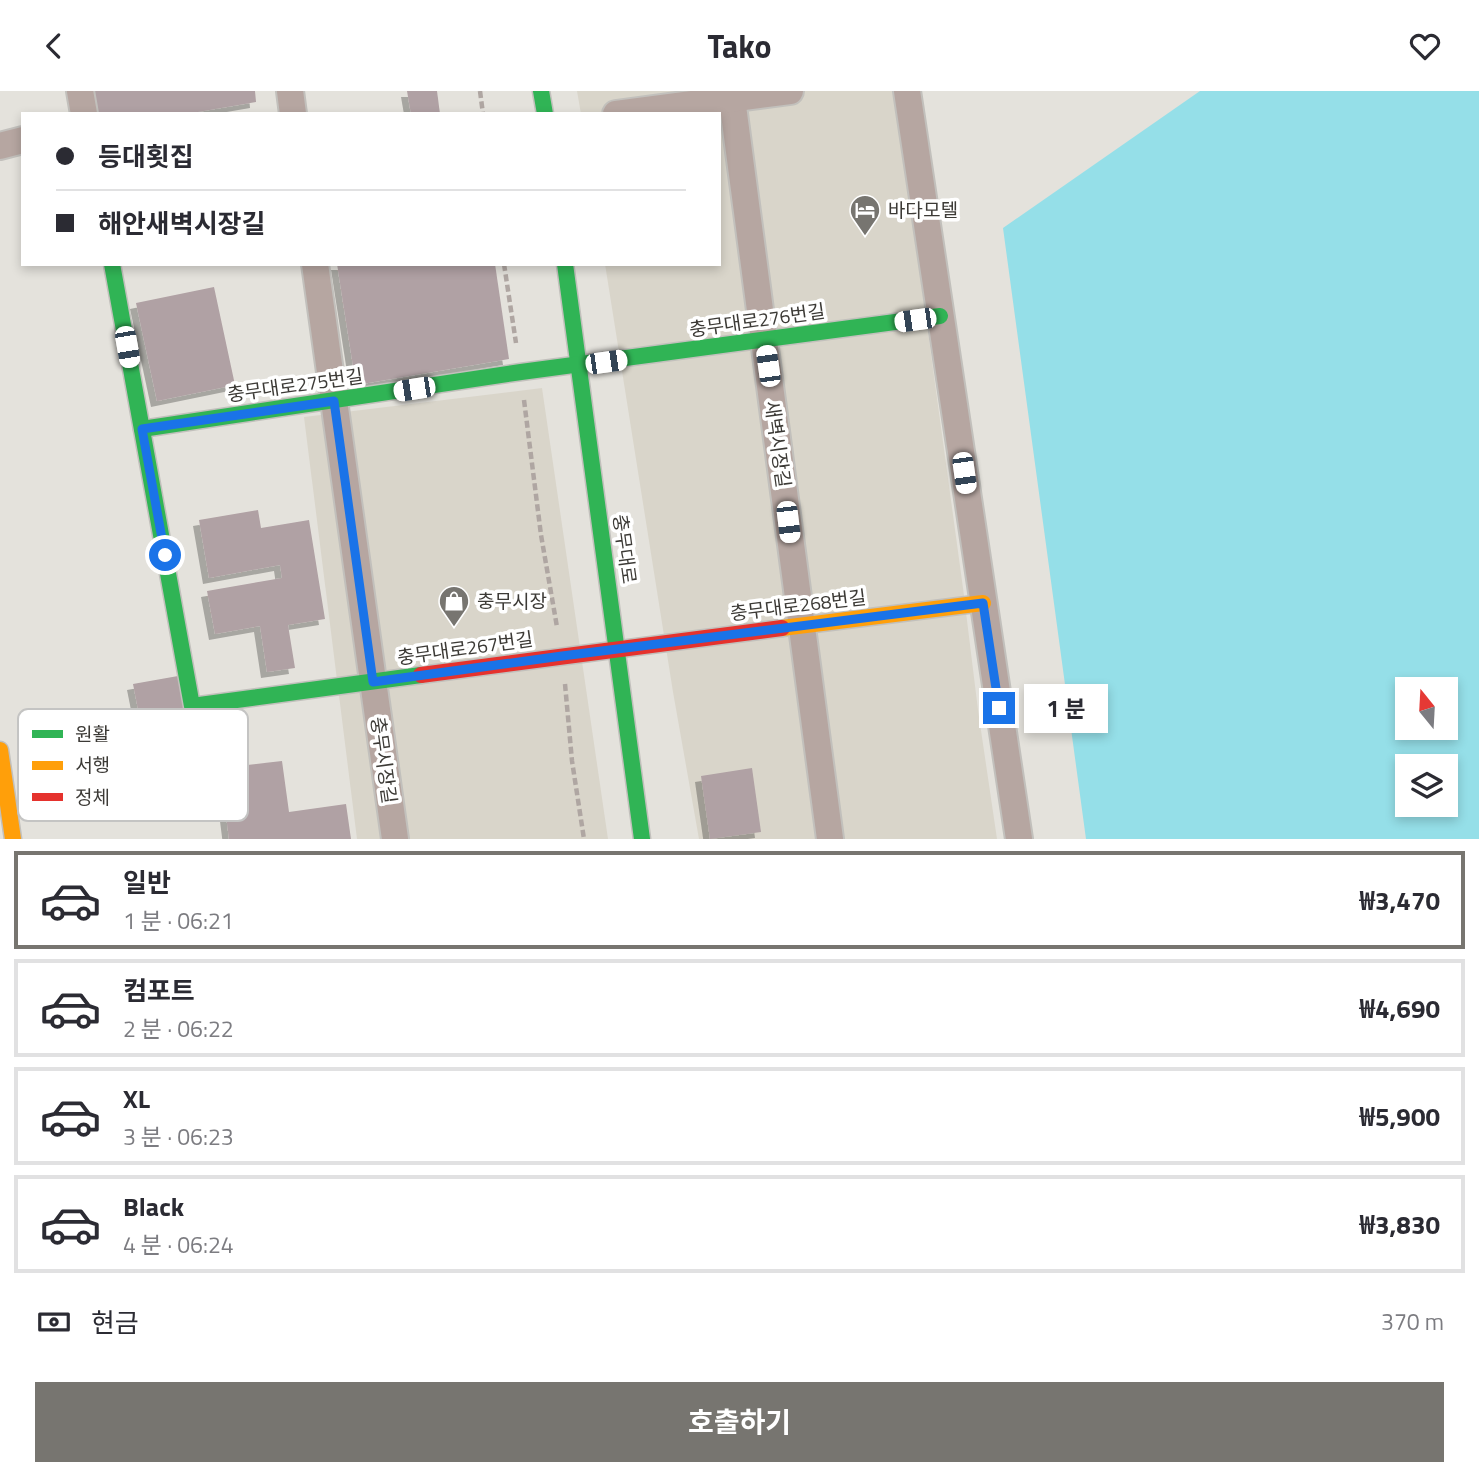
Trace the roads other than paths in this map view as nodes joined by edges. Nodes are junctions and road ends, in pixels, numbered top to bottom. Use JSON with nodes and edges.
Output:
{"nodes":[{"id":1,"x":80,"y":91,"type":"edge"},
{"id":2,"x":290,"y":91,"type":"edge"},
{"id":3,"x":541,"y":91,"type":"edge"},
{"id":4,"x":790,"y":91,"type":"edge"},
{"id":5,"x":907,"y":91,"type":"edge"},
{"id":6,"x":732,"y":95,"type":"edge"},
{"id":7,"x":84,"y":112,"type":"edge"},
{"id":8,"x":293,"y":112,"type":"edge"},
{"id":9,"x":545,"y":112,"type":"edge"},
{"id":10,"x":628,"y":112,"type":"edge"},
{"id":11,"x":21,"y":141,"type":"edge"},
{"id":12,"x":0,"y":146,"type":"edge"},
{"id":13,"x":112,"y":266,"type":"edge"},
{"id":14,"x":315,"y":266,"type":"edge"},
{"id":15,"x":565,"y":266,"type":"edge"},
{"id":16,"x":940,"y":316,"type":"junction"},
{"id":17,"x":764,"y":340,"type":"junction"},
{"id":18,"x":579,"y":366,"type":"junction"},
{"id":19,"x":334,"y":401,"type":"junction"},
{"id":20,"x":142,"y":429,"type":"junction"},
{"id":21,"x":983,"y":603,"type":"junction"},
{"id":22,"x":802,"y":626,"type":"junction"},
{"id":23,"x":618,"y":650,"type":"junction"},
{"id":24,"x":373,"y":682,"type":"junction"},
{"id":25,"x":0,"y":750,"type":"edge"},
{"id":26,"x":13,"y":839,"type":"edge"},
{"id":27,"x":396,"y":839,"type":"edge"},
{"id":28,"x":642,"y":839,"type":"edge"},
{"id":29,"x":830,"y":839,"type":"edge"},
{"id":30,"x":1019,"y":839,"type":"edge"}],
"edges":[{"from":1,"to":7,"type":"street"},
{"from":2,"to":8,"type":"street"},
{"from":3,"to":9,"type":"street"},
{"from":4,"to":6,"type":"street"},
{"from":5,"to":16,"type":"street"},
{"from":6,"to":10,"type":"street"},
{"from":6,"to":17,"type":"street","name":"새벽시장길"},
{"from":11,"to":12,"type":"street"},
{"from":13,"to":20,"type":"street"},
{"from":14,"to":19,"type":"street","name":"충무시장길"},
{"from":15,"to":18,"type":"street","name":"충무대로"},
{"from":16,"to":17,"type":"street","name":"충무대로276번길"},
{"from":16,"to":21,"type":"street"},
{"from":17,"to":18,"type":"street","name":"충무대로276번길"},
{"from":17,"to":22,"type":"street","name":"새벽시장길"},
{"from":18,"to":19,"type":"street","name":"충무대로275번길"},
{"from":18,"to":23,"type":"street","name":"충무대로"},
{"from":19,"to":20,"type":"street","name":"충무대로275번길"},
{"from":19,"to":24,"type":"street","name":"충무시장길"},
{"from":20,"to":24,"type":"street","name":"충무대로267번길"},
{"from":21,"to":22,"type":"street","name":"충무대로268번길"},
{"from":21,"to":30,"type":"street"},
{"from":22,"to":23,"type":"street","name":"충무대로268번길"},
{"from":22,"to":29,"type":"street","name":"새벽시장길"},
{"from":23,"to":24,"type":"street","name":"충무대로267번길"},
{"from":23,"to":28,"type":"street","name":"충무대로"},
{"from":24,"to":27,"type":"street","name":"충무시장길"},
{"from":25,"to":26,"type":"street"}]}
